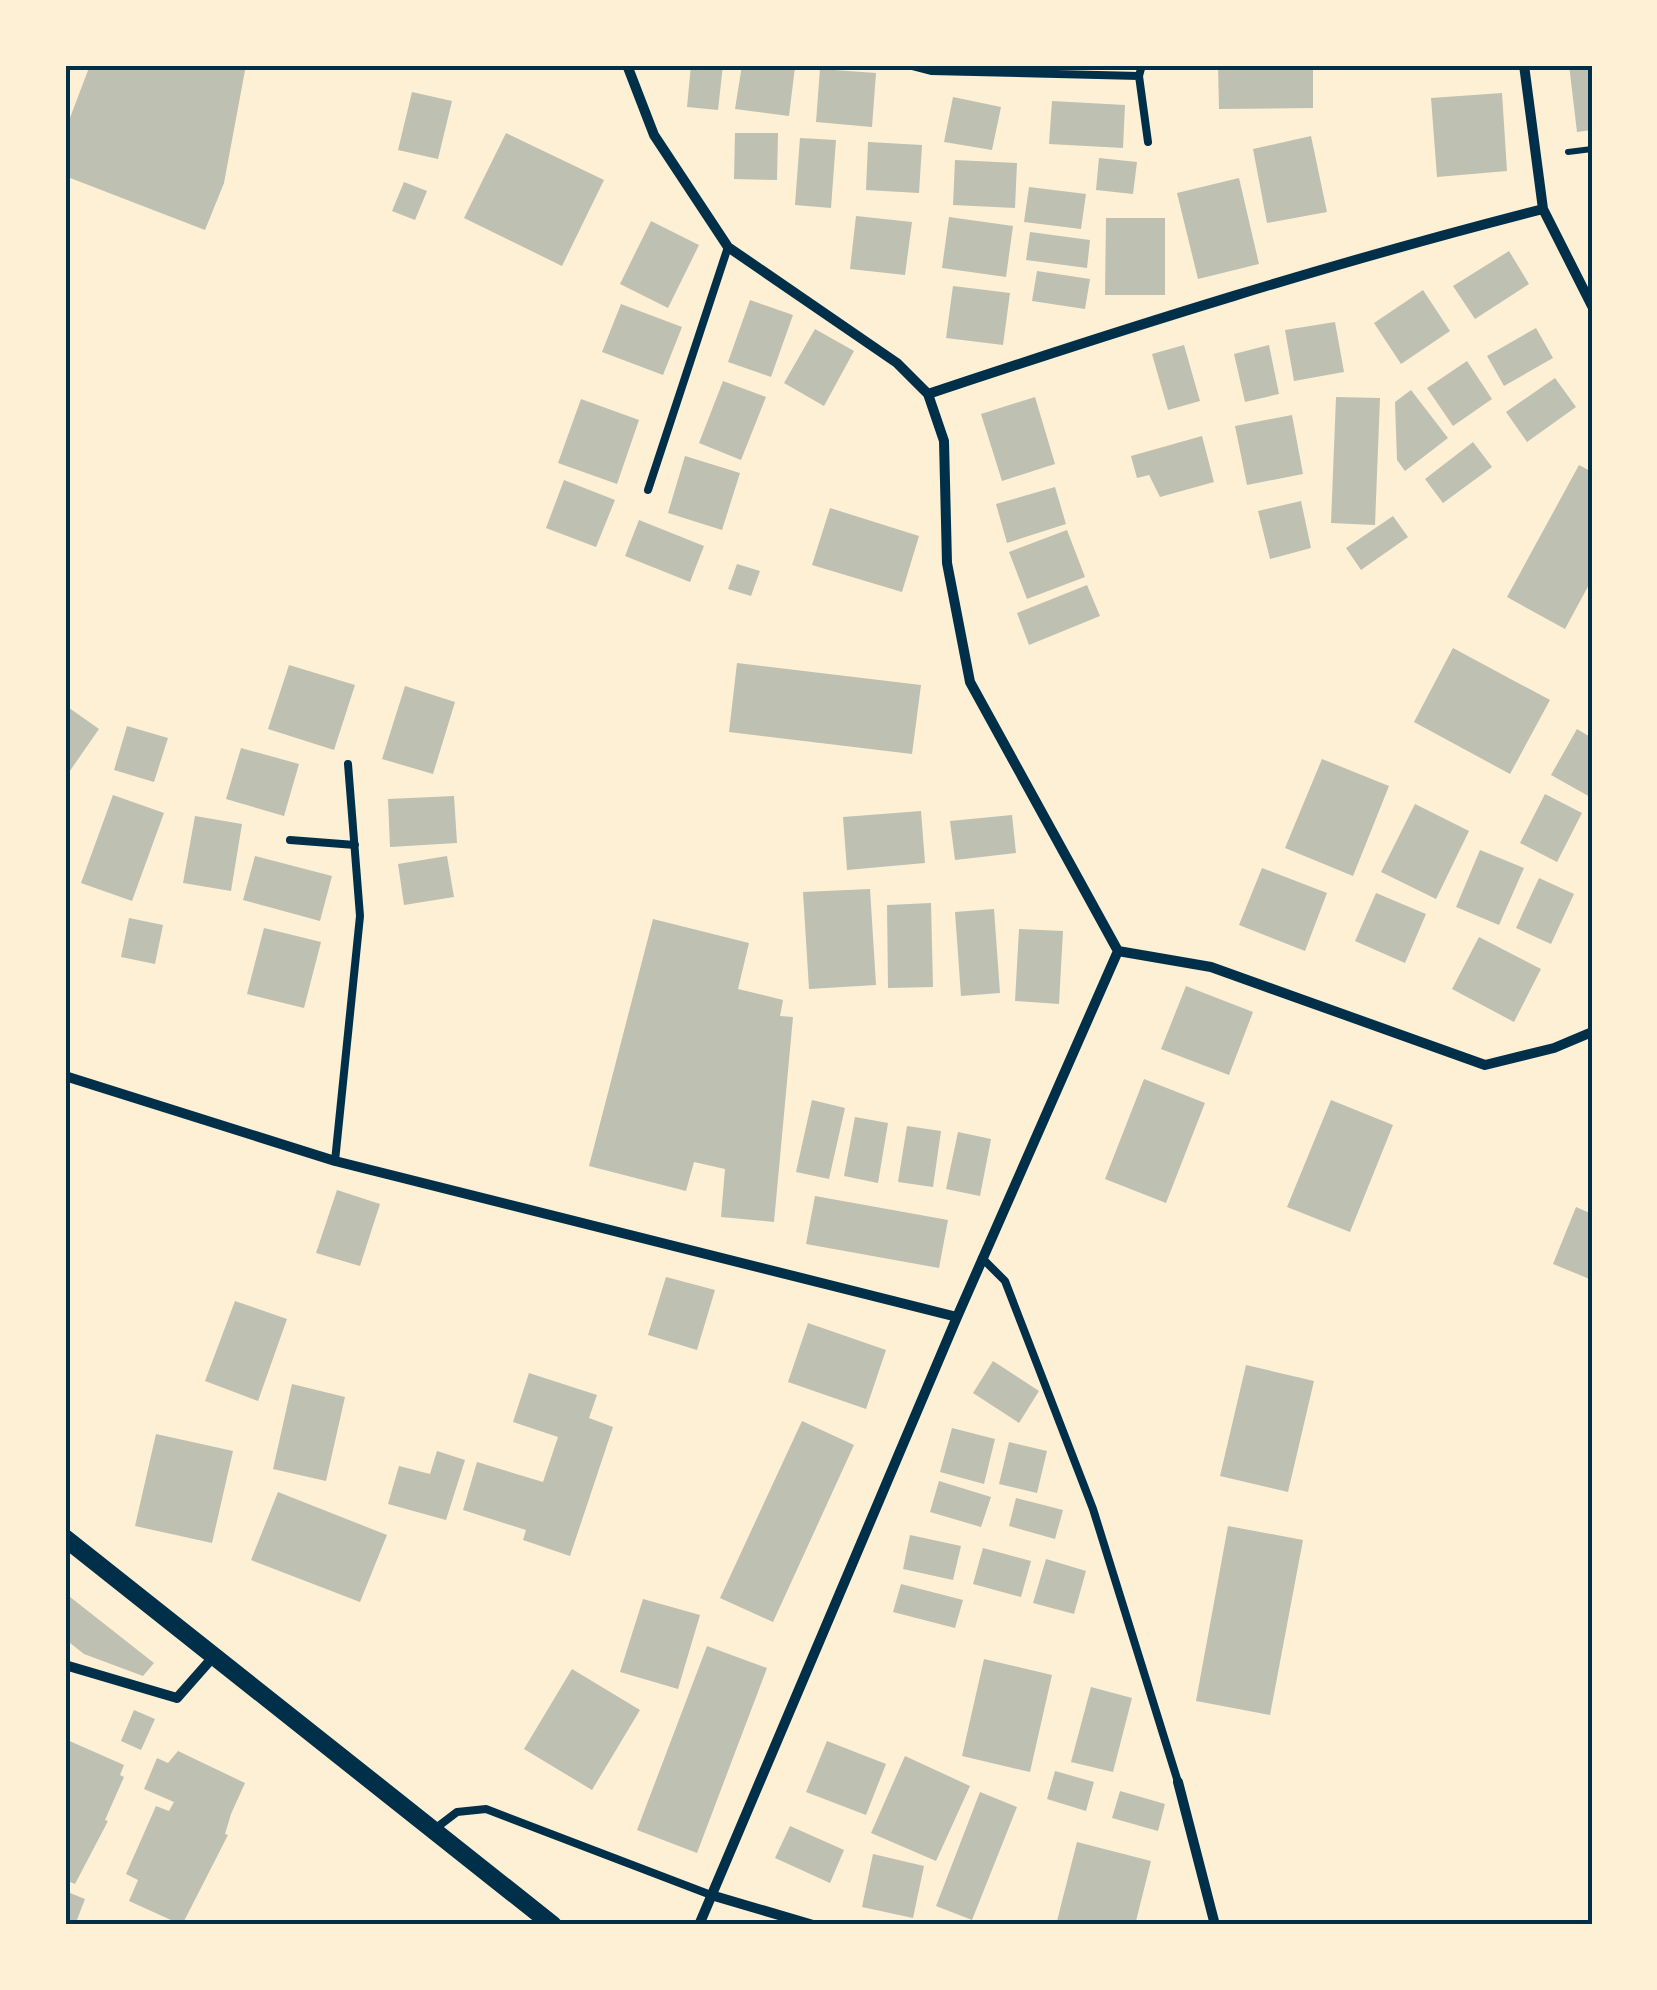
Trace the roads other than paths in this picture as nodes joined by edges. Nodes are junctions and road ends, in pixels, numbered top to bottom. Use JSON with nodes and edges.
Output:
{"nodes":[{"id":1,"x":627,"y":65,"type":"edge"},
{"id":2,"x":908,"y":65,"type":"edge"},
{"id":3,"x":1142,"y":65,"type":"edge"},
{"id":4,"x":1524,"y":65,"type":"edge"},
{"id":5,"x":1139,"y":76,"type":"junction"},
{"id":6,"x":1148,"y":142,"type":"dead end"},
{"id":7,"x":1543,"y":209,"type":"junction"},
{"id":8,"x":728,"y":247,"type":"junction"},
{"id":9,"x":1592,"y":306,"type":"edge"},
{"id":10,"x":928,"y":394,"type":"junction"},
{"id":11,"x":648,"y":490,"type":"dead end"},
{"id":12,"x":348,"y":764,"type":"dead end"},
{"id":13,"x":290,"y":840,"type":"dead end"},
{"id":14,"x":355,"y":844,"type":"junction"},
{"id":15,"x":1118,"y":951,"type":"junction"},
{"id":16,"x":1592,"y":1032,"type":"edge"},
{"id":17,"x":65,"y":1076,"type":"edge"},
{"id":18,"x":336,"y":1161,"type":"junction"},
{"id":19,"x":982,"y":1258,"type":"junction"},
{"id":20,"x":956,"y":1316,"type":"junction"},
{"id":21,"x":65,"y":1538,"type":"edge"},
{"id":22,"x":215,"y":1655,"type":"junction"},
{"id":23,"x":65,"y":1665,"type":"edge"},
{"id":24,"x":1178,"y":1782,"type":"joint"},
{"id":25,"x":436,"y":1828,"type":"junction"},
{"id":26,"x":711,"y":1895,"type":"junction"},
{"id":27,"x":553,"y":1925,"type":"edge"},
{"id":28,"x":698,"y":1925,"type":"edge"},
{"id":29,"x":813,"y":1925,"type":"edge"},
{"id":30,"x":1216,"y":1925,"type":"edge"}],
"edges":[{"from":1,"to":8,"type":"street"},
{"from":2,"to":5,"type":"lane"},
{"from":3,"to":5,"type":"lane"},
{"from":4,"to":7,"type":"street"},
{"from":5,"to":6,"type":"lane"},
{"from":7,"to":9,"type":"street"},
{"from":7,"to":10,"type":"street"},
{"from":8,"to":10,"type":"street"},
{"from":8,"to":11,"type":"lane"},
{"from":10,"to":15,"type":"street"},
{"from":12,"to":14,"type":"lane"},
{"from":13,"to":14,"type":"lane"},
{"from":14,"to":18,"type":"lane"},
{"from":15,"to":16,"type":"street"},
{"from":15,"to":19,"type":"street"},
{"from":17,"to":18,"type":"street"},
{"from":18,"to":20,"type":"street"},
{"from":19,"to":20,"type":"street"},
{"from":19,"to":24,"type":"lane"},
{"from":20,"to":26,"type":"street"},
{"from":21,"to":22,"type":"street"},
{"from":22,"to":23,"type":"street"},
{"from":22,"to":25,"type":"street"},
{"from":24,"to":30,"type":"street"},
{"from":25,"to":26,"type":"lane"},
{"from":25,"to":27,"type":"street"},
{"from":26,"to":28,"type":"street"},
{"from":26,"to":29,"type":"street"}]}
